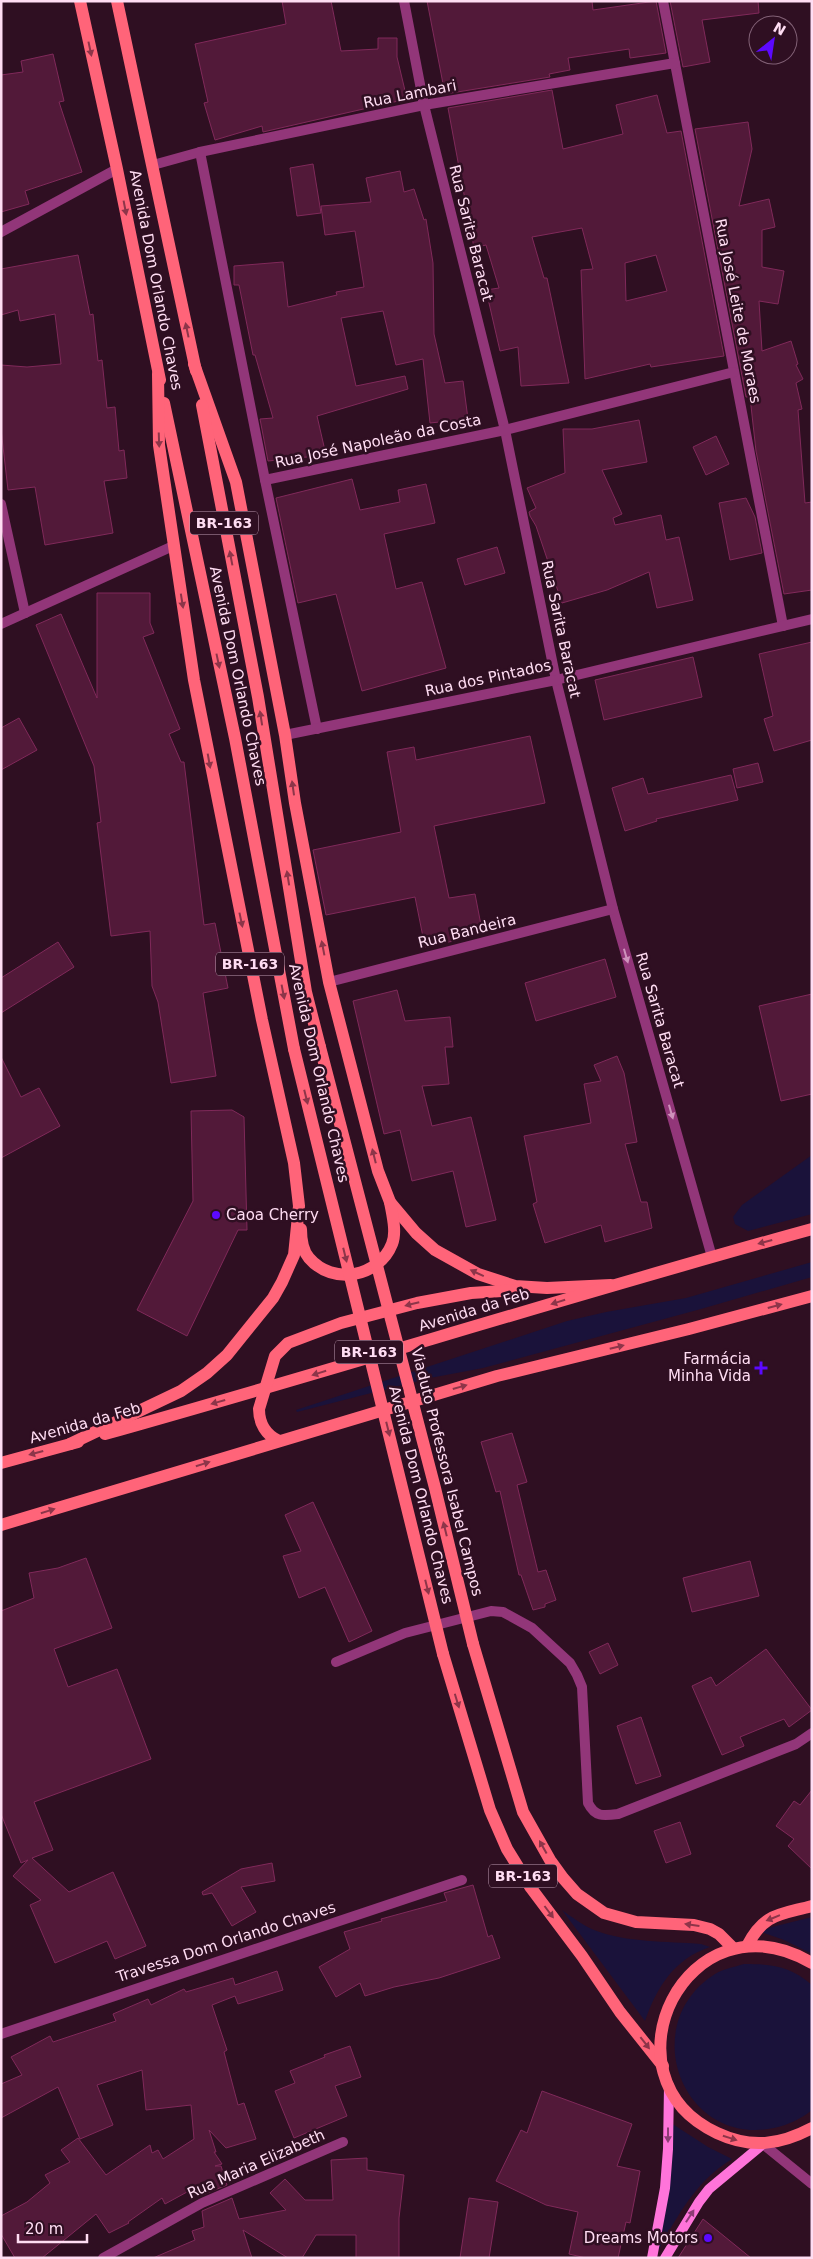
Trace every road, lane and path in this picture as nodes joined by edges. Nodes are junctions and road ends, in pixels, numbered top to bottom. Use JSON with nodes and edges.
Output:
{"nodes":[{"id":1,"x":80,"y":1,"type":"edge"},
{"id":2,"x":117,"y":1,"type":"edge"},
{"id":3,"x":404,"y":1,"type":"edge"},
{"id":4,"x":663,"y":1,"type":"edge"},
{"id":5,"x":675,"y":63,"type":"junction"},
{"id":6,"x":424,"y":105,"type":"junction"},
{"id":7,"x":200,"y":152,"type":"junction"},
{"id":8,"x":153,"y":166,"type":"junction"},
{"id":9,"x":117,"y":169,"type":"junction"},
{"id":10,"x":1,"y":232,"type":"edge"},
{"id":11,"x":194,"y":364,"type":"junction"},
{"id":12,"x":734,"y":372,"type":"junction"},
{"id":13,"x":158,"y":374,"type":"junction"},
{"id":14,"x":505,"y":430,"type":"junction"},
{"id":15,"x":265,"y":480,"type":"junction"},
{"id":16,"x":1,"y":504,"type":"edge"},
{"id":17,"x":173,"y":546,"type":"junction"},
{"id":18,"x":25,"y":612,"type":"junction"},
{"id":19,"x":812,"y":619,"type":"edge"},
{"id":20,"x":1,"y":624,"type":"edge"},
{"id":21,"x":783,"y":626,"type":"junction"},
{"id":22,"x":556,"y":680,"type":"junction"},
{"id":23,"x":318,"y":729,"type":"junction"},
{"id":24,"x":286,"y":735,"type":"junction"},
{"id":25,"x":613,"y":909,"type":"junction"},
{"id":26,"x":329,"y":982,"type":"junction"},
{"id":27,"x":320,"y":1046,"type":"joint"},
{"id":28,"x":390,"y":1202,"type":"junction"},
{"id":29,"x":299,"y":1206,"type":"junction"},
{"id":30,"x":812,"y":1229,"type":"edge"},
{"id":31,"x":712,"y":1257,"type":"junction"},
{"id":32,"x":611,"y":1285,"type":"junction"},
{"id":33,"x":547,"y":1288,"type":"junction"},
{"id":34,"x":812,"y":1296,"type":"edge"},
{"id":35,"x":265,"y":1389,"type":"junction"},
{"id":36,"x":279,"y":1441,"type":"junction"},
{"id":37,"x":70,"y":1444,"type":"junction"},
{"id":38,"x":1,"y":1463,"type":"edge"},
{"id":39,"x":1,"y":1525,"type":"edge"},
{"id":40,"x":336,"y":1662,"type":"dead end"},
{"id":41,"x":812,"y":1733,"type":"edge"},
{"id":42,"x":462,"y":1880,"type":"dead end"},
{"id":43,"x":812,"y":1906,"type":"edge"},
{"id":44,"x":747,"y":1946,"type":"junction"},
{"id":45,"x":733,"y":1948,"type":"junction"},
{"id":46,"x":812,"y":1963,"type":"edge"},
{"id":47,"x":1,"y":2034,"type":"edge"},
{"id":48,"x":663,"y":2066,"type":"junction"},
{"id":49,"x":668,"y":2086,"type":"junction"},
{"id":50,"x":812,"y":2128,"type":"edge"},
{"id":51,"x":343,"y":2142,"type":"dead end"},
{"id":52,"x":763,"y":2144,"type":"junction"},
{"id":53,"x":812,"y":2184,"type":"edge"},
{"id":54,"x":103,"y":2258,"type":"edge"},
{"id":55,"x":652,"y":2258,"type":"edge"},
{"id":56,"x":665,"y":2258,"type":"edge"}],
"edges":[{"from":1,"to":9,"type":"main road","name":"Avenida Dom Orlando Chaves","number":"BR-163","one_way":true},
{"from":2,"to":8,"type":"main road","name":"Avenida Dom Orlando Chaves","number":"BR-163"},
{"from":3,"to":6,"type":"street","name":"Rua Sarita Baracat"},
{"from":4,"to":5,"type":"street","name":"Rua José Leite de Moraes"},
{"from":5,"to":6,"type":"street","name":"Rua Lambari"},
{"from":5,"to":12,"type":"street","name":"Rua José Leite de Moraes"},
{"from":6,"to":7,"type":"street","name":"Rua Lambari"},
{"from":6,"to":14,"type":"street","name":"Rua Sarita Baracat"},
{"from":7,"to":8,"type":"street","name":"Rua Lambari"},
{"from":7,"to":15,"type":"street","name":"Rua José Napoleão da Costa"},
{"from":11,"to":8,"type":"main road","name":"Avenida Dom Orlando Chaves","number":"BR-163","one_way":true},
{"from":9,"to":10,"type":"street"},
{"from":9,"to":13,"type":"main road","name":"Avenida Dom Orlando Chaves","number":"BR-163","one_way":true},
{"from":11,"to":24,"type":"main road"},
{"from":27,"to":11,"type":"main road","name":"Avenida Dom Orlando Chaves","number":"BR-163","one_way":true},
{"from":12,"to":14,"type":"street","name":"Rua José Napoleão da Costa"},
{"from":12,"to":21,"type":"street","name":"Rua José Leite de Moraes"},
{"from":13,"to":17,"type":"main road","number":"BR-163","one_way":true},
{"from":13,"to":48,"type":"main road","name":"Avenida Dom Orlando Chaves","number":"BR-163","one_way":true,"bridge":true},
{"from":14,"to":15,"type":"street","name":"Rua José Napoleão da Costa"},
{"from":14,"to":22,"type":"street","name":"Rua Sarita Baracat"},
{"from":15,"to":23,"type":"street"},
{"from":16,"to":18,"type":"street"},
{"from":17,"to":18,"type":"street"},
{"from":17,"to":29,"type":"main road","number":"BR-163","one_way":true},
{"from":18,"to":20,"type":"street"},
{"from":19,"to":21,"type":"street","name":"Rua dos Pintados"},
{"from":21,"to":22,"type":"street","name":"Rua dos Pintados"},
{"from":22,"to":23,"type":"street","name":"Rua dos Pintados"},
{"from":22,"to":25,"type":"street","name":"Rua Sarita Baracat"},
{"from":23,"to":24,"type":"street","name":"Rua dos Pintados"},
{"from":26,"to":24,"type":"main road","one_way":true},
{"from":25,"to":26,"type":"street","name":"Rua Bandeira"},
{"from":25,"to":31,"type":"street","name":"Rua Sarita Baracat","one_way":true},
{"from":28,"to":26,"type":"main road","one_way":true},
{"from":45,"to":27,"type":"main road","name":"Viaduto Professora Isabel Campos","number":"BR-163","one_way":true,"bridge":true},
{"from":28,"to":29,"type":"main road"},
{"from":33,"to":28,"type":"main road","one_way":true},
{"from":29,"to":37,"type":"main road","number":"BR-163"},
{"from":30,"to":31,"type":"main road","name":"Avenida da Feb","one_way":true},
{"from":31,"to":32,"type":"main road","name":"Avenida da Feb"},
{"from":32,"to":33,"type":"main road"},
{"from":32,"to":35,"type":"main road","name":"Avenida da Feb","one_way":true},
{"from":33,"to":35,"type":"main road","one_way":true},
{"from":36,"to":34,"type":"main road","one_way":true},
{"from":35,"to":36,"type":"main road"},
{"from":35,"to":37,"type":"main road","name":"Avenida da Feb","one_way":true},
{"from":39,"to":36,"type":"main road","one_way":true},
{"from":37,"to":38,"type":"main road","name":"Avenida da Feb","number":"BR-163","one_way":true},
{"from":40,"to":41,"type":"street"},
{"from":42,"to":47,"type":"street","name":"Travessa Dom Orlando Chaves"},
{"from":43,"to":44,"type":"main road","one_way":true},
{"from":44,"to":45,"type":"main road","name":"Avenida Dom Orlando Chaves","number":"BR-163"},
{"from":44,"to":46,"type":"main road","name":"Avenida Dom Orlando Chaves","number":"BR-163"},
{"from":45,"to":48,"type":"main road","name":"Avenida Dom Orlando Chaves","number":"BR-163"},
{"from":48,"to":49,"type":"main road","name":"Avenida Dom Orlando Chaves","number":"BR-163"},
{"from":49,"to":52,"type":"main road","name":"Avenida Dom Orlando Chaves","number":"BR-163","one_way":true},
{"from":49,"to":55,"type":"main road","name":"Avenida Dom Orlando Chaves","one_way":true},
{"from":50,"to":52,"type":"main road","name":"Avenida Dom Orlando Chaves","number":"BR-163"},
{"from":51,"to":54,"type":"street","name":"Rua Maria Elizabeth"},
{"from":52,"to":53,"type":"street"},
{"from":56,"to":52,"type":"main road","name":"Avenida Dom Orlando Chaves","one_way":true}]}
